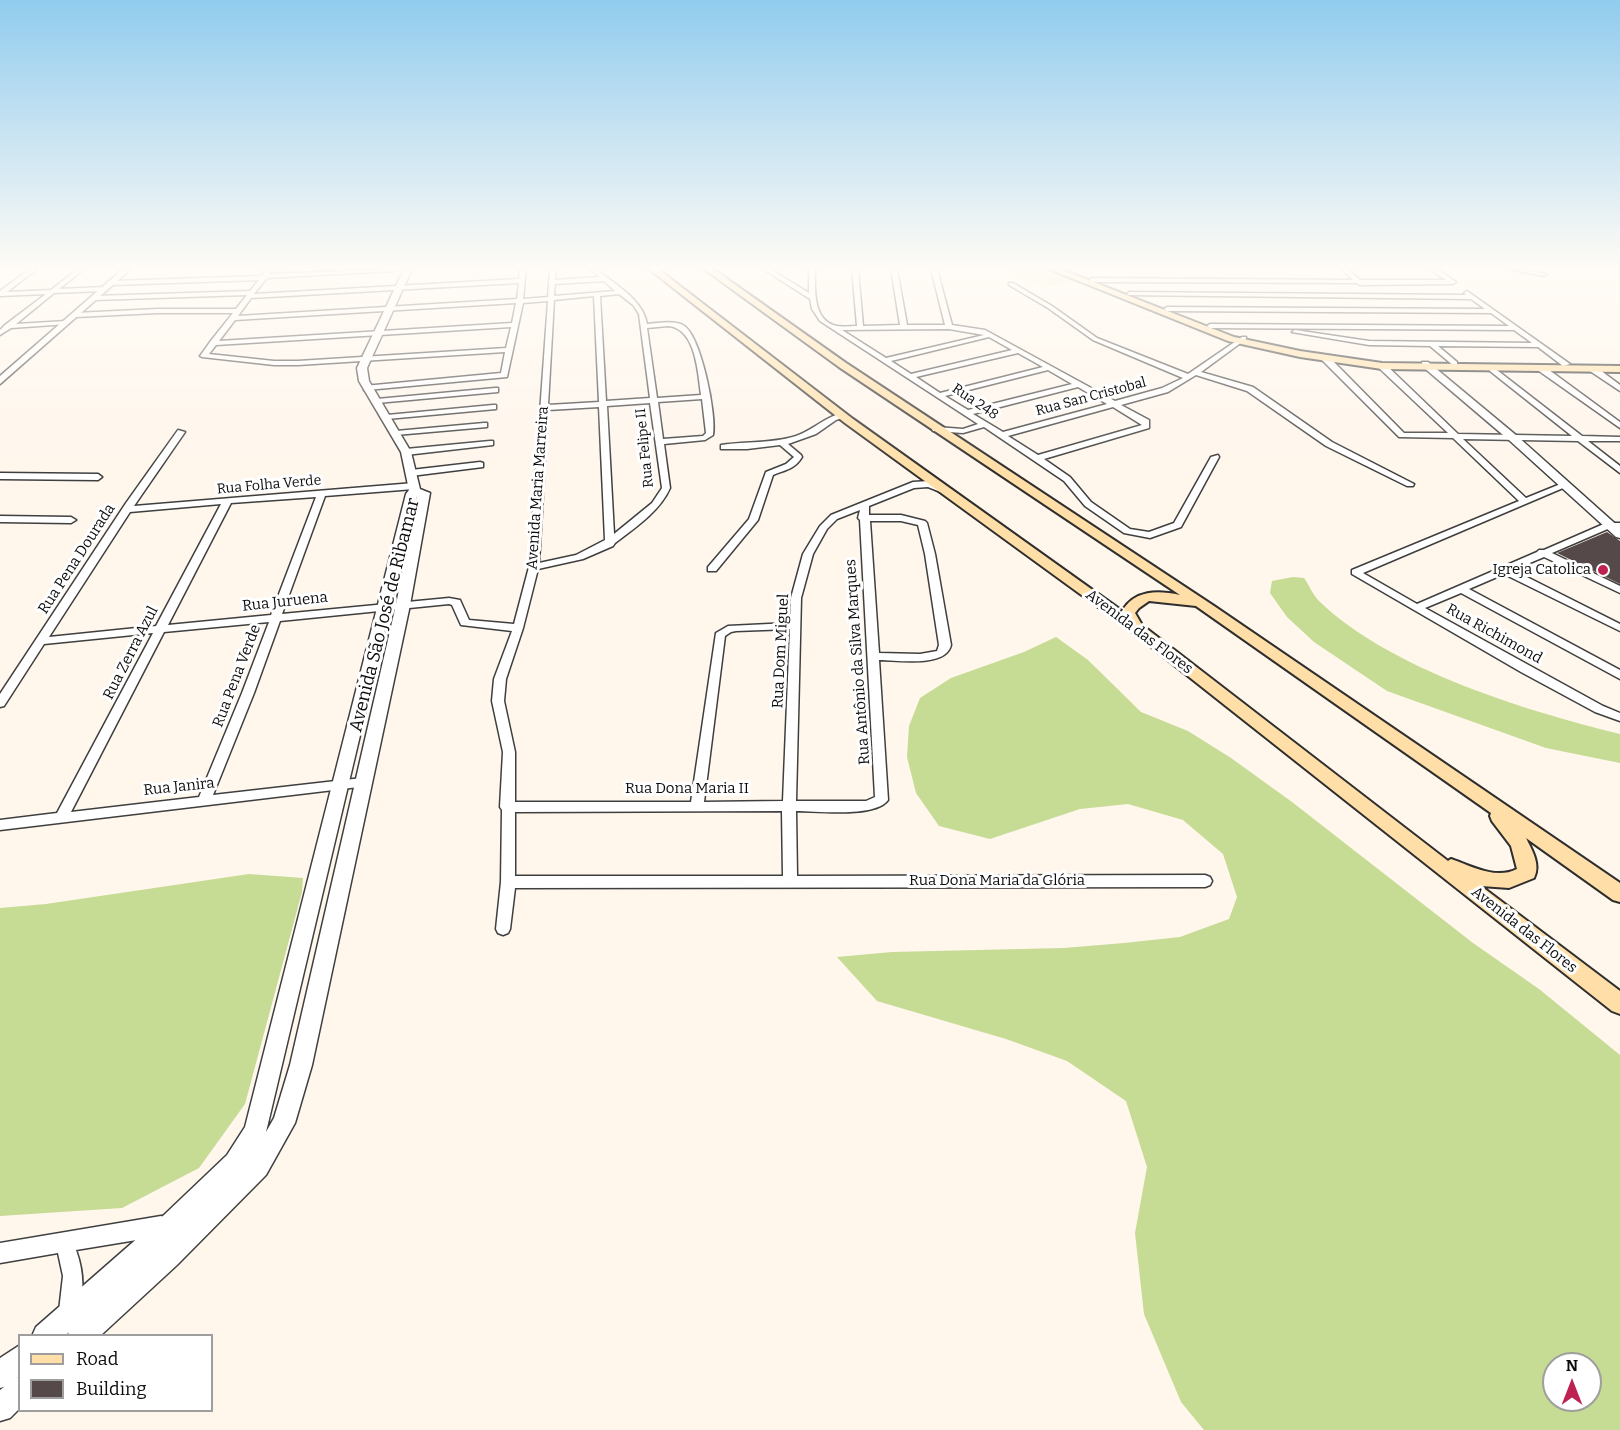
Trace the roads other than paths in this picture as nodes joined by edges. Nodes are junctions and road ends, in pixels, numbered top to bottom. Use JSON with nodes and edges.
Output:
{"nodes":[{"id":1,"x":52,"y":336,"type":"edge"},
{"id":2,"x":218,"y":336,"type":"edge"},
{"id":3,"x":333,"y":336,"type":"edge"},
{"id":4,"x":377,"y":336,"type":"edge"},
{"id":5,"x":512,"y":336,"type":"edge"},
{"id":6,"x":548,"y":336,"type":"edge"},
{"id":7,"x":599,"y":336,"type":"edge"},
{"id":8,"x":646,"y":336,"type":"edge"},
{"id":9,"x":689,"y":336,"type":"edge"},
{"id":10,"x":739,"y":336,"type":"edge"},
{"id":11,"x":798,"y":336,"type":"edge"},
{"id":12,"x":847,"y":336,"type":"edge"},
{"id":13,"x":988,"y":336,"type":"edge"},
{"id":14,"x":992,"y":336,"type":"edge"},
{"id":15,"x":1090,"y":336,"type":"edge"},
{"id":16,"x":1232,"y":336,"type":"edge"},
{"id":17,"x":1233,"y":336,"type":"edge"},
{"id":18,"x":1318,"y":336,"type":"edge"},
{"id":19,"x":1422,"y":336,"type":"edge"},
{"id":20,"x":1526,"y":336,"type":"edge"},
{"id":21,"x":1241,"y":339,"type":"junction"},
{"id":22,"x":212,"y":343,"type":"junction"},
{"id":23,"x":1432,"y":344,"type":"junction"},
{"id":24,"x":1539,"y":345,"type":"junction"},
{"id":25,"x":509,"y":350,"type":"junction"},
{"id":26,"x":1018,"y":351,"type":"junction"},
{"id":27,"x":1325,"y":358,"type":"junction"},
{"id":28,"x":364,"y":360,"type":"junction"},
{"id":29,"x":886,"y":360,"type":"junction"},
{"id":30,"x":1454,"y":364,"type":"junction"},
{"id":31,"x":1566,"y":364,"type":"junction"},
{"id":32,"x":1620,"y":364,"type":"edge"},
{"id":33,"x":1382,"y":366,"type":"junction"},
{"id":34,"x":1434,"y":366,"type":"junction"},
{"id":35,"x":1050,"y":368,"type":"junction"},
{"id":36,"x":1493,"y":369,"type":"junction"},
{"id":37,"x":1542,"y":369,"type":"junction"},
{"id":38,"x":1593,"y":369,"type":"junction"},
{"id":39,"x":1620,"y":369,"type":"edge"},
{"id":40,"x":1191,"y":374,"type":"junction"},
{"id":41,"x":912,"y":376,"type":"junction"},
{"id":42,"x":0,"y":381,"type":"edge"},
{"id":43,"x":1081,"y":384,"type":"junction"},
{"id":44,"x":367,"y":388,"type":"junction"},
{"id":45,"x":1620,"y":389,"type":"edge"},
{"id":46,"x":495,"y":390,"type":"dead end"},
{"id":47,"x":940,"y":395,"type":"junction"},
{"id":48,"x":705,"y":397,"type":"junction"},
{"id":49,"x":377,"y":401,"type":"junction"},
{"id":50,"x":653,"y":401,"type":"junction"},
{"id":51,"x":1117,"y":403,"type":"junction"},
{"id":52,"x":601,"y":404,"type":"junction"},
{"id":53,"x":493,"y":407,"type":"dead end"},
{"id":54,"x":543,"y":408,"type":"junction"},
{"id":55,"x":966,"y":413,"type":"junction"},
{"id":56,"x":842,"y":415,"type":"junction"},
{"id":57,"x":387,"y":417,"type":"junction"},
{"id":58,"x":484,"y":425,"type":"dead end"},
{"id":59,"x":983,"y":425,"type":"junction"},
{"id":60,"x":1620,"y":426,"type":"edge"},
{"id":61,"x":181,"y":432,"type":"dead end"},
{"id":62,"x":396,"y":434,"type":"junction"},
{"id":63,"x":1002,"y":435,"type":"junction"},
{"id":64,"x":1519,"y":436,"type":"junction"},
{"id":65,"x":961,"y":437,"type":"junction"},
{"id":66,"x":1456,"y":437,"type":"junction"},
{"id":67,"x":1580,"y":438,"type":"junction"},
{"id":68,"x":1620,"y":439,"type":"edge"},
{"id":69,"x":659,"y":442,"type":"junction"},
{"id":70,"x":781,"y":442,"type":"junction"},
{"id":71,"x":490,"y":443,"type":"dead end"},
{"id":72,"x":724,"y":447,"type":"dead end"},
{"id":73,"x":406,"y":452,"type":"junction"},
{"id":74,"x":1215,"y":457,"type":"dead end"},
{"id":75,"x":1037,"y":458,"type":"junction"},
{"id":76,"x":480,"y":465,"type":"dead end"},
{"id":77,"x":914,"y":468,"type":"junction"},
{"id":78,"x":1620,"y":470,"type":"edge"},
{"id":79,"x":0,"y":476,"type":"edge"},
{"id":80,"x":98,"y":477,"type":"dead end"},
{"id":81,"x":413,"y":483,"type":"junction"},
{"id":82,"x":1410,"y":484,"type":"dead end"},
{"id":83,"x":913,"y":485,"type":"junction"},
{"id":84,"x":1566,"y":485,"type":"junction"},
{"id":85,"x":321,"y":494,"type":"junction"},
{"id":86,"x":953,"y":495,"type":"junction"},
{"id":87,"x":1524,"y":501,"type":"junction"},
{"id":88,"x":227,"y":502,"type":"junction"},
{"id":89,"x":127,"y":509,"type":"junction"},
{"id":90,"x":863,"y":512,"type":"junction"},
{"id":91,"x":0,"y":519,"type":"edge"},
{"id":92,"x":70,"y":520,"type":"dead end"},
{"id":93,"x":1616,"y":524,"type":"edge"},
{"id":94,"x":1620,"y":534,"type":"edge"},
{"id":95,"x":610,"y":544,"type":"junction"},
{"id":96,"x":1542,"y":552,"type":"junction"},
{"id":97,"x":534,"y":567,"type":"junction"},
{"id":98,"x":712,"y":569,"type":"dead end"},
{"id":99,"x":1504,"y":570,"type":"junction"},
{"id":100,"x":1461,"y":589,"type":"junction"},
{"id":101,"x":1620,"y":590,"type":"edge"},
{"id":102,"x":1202,"y":605,"type":"junction"},
{"id":103,"x":395,"y":606,"type":"junction"},
{"id":104,"x":1417,"y":608,"type":"junction"},
{"id":105,"x":276,"y":618,"type":"junction"},
{"id":106,"x":796,"y":626,"type":"junction"},
{"id":107,"x":518,"y":628,"type":"junction"},
{"id":108,"x":1137,"y":628,"type":"junction"},
{"id":109,"x":1620,"y":628,"type":"edge"},
{"id":110,"x":159,"y":629,"type":"junction"},
{"id":111,"x":41,"y":641,"type":"junction"},
{"id":112,"x":875,"y":656,"type":"junction"},
{"id":113,"x":1620,"y":675,"type":"edge"},
{"id":114,"x":0,"y":704,"type":"edge"},
{"id":115,"x":1620,"y":717,"type":"edge"},
{"id":116,"x":363,"y":783,"type":"junction"},
{"id":117,"x":342,"y":785,"type":"junction"},
{"id":118,"x":204,"y":801,"type":"junction"},
{"id":119,"x":1488,"y":802,"type":"junction"},
{"id":120,"x":697,"y":806,"type":"junction"},
{"id":121,"x":789,"y":806,"type":"junction"},
{"id":122,"x":867,"y":806,"type":"joint"},
{"id":123,"x":507,"y":807,"type":"junction"},
{"id":124,"x":62,"y":818,"type":"junction"},
{"id":125,"x":0,"y":825,"type":"edge"},
{"id":126,"x":1431,"y":858,"type":"junction"},
{"id":127,"x":790,"y":881,"type":"junction"},
{"id":128,"x":1205,"y":881,"type":"dead end"},
{"id":129,"x":508,"y":882,"type":"junction"},
{"id":130,"x":1620,"y":894,"type":"edge"},
{"id":131,"x":503,"y":929,"type":"dead end"},
{"id":132,"x":1620,"y":1004,"type":"edge"},
{"id":133,"x":172,"y":1223,"type":"junction"},
{"id":134,"x":63,"y":1242,"type":"junction"},
{"id":135,"x":0,"y":1253,"type":"edge"},
{"id":136,"x":117,"y":1287,"type":"junction"},
{"id":137,"x":68,"y":1315,"type":"junction"},
{"id":138,"x":46,"y":1334,"type":"edge"},
{"id":139,"x":81,"y":1334,"type":"edge"},
{"id":140,"x":18,"y":1360,"type":"edge"},
{"id":141,"x":0,"y":1375,"type":"edge"},
{"id":142,"x":18,"y":1392,"type":"edge"},
{"id":143,"x":0,"y":1408,"type":"edge"}],
"edges":[{"from":1,"to":42,"type":"street"},
{"from":2,"to":22,"type":"street"},
{"from":3,"to":22,"type":"street"},
{"from":4,"to":28,"type":"street"},
{"from":5,"to":25,"type":"street"},
{"from":6,"to":54,"type":"street","name":"Avenida Maria Marreira"},
{"from":7,"to":52,"type":"street"},
{"from":8,"to":50,"type":"street","name":"Rua Felipe II"},
{"from":9,"to":48,"type":"street"},
{"from":10,"to":56,"type":"main road","name":"Avenida das Flores"},
{"from":11,"to":65,"type":"main road"},
{"from":12,"to":29,"type":"street","name":"Rua 248"},
{"from":13,"to":29,"type":"street"},
{"from":14,"to":26,"type":"street"},
{"from":15,"to":40,"type":"street"},
{"from":16,"to":21,"type":"main road"},
{"from":17,"to":21,"type":"main road"},
{"from":18,"to":23,"type":"street"},
{"from":19,"to":23,"type":"street"},
{"from":20,"to":24,"type":"street"},
{"from":21,"to":27,"type":"main road"},
{"from":21,"to":34,"type":"main road"},
{"from":21,"to":40,"type":"street","name":"Rua San Cristobal"},
{"from":22,"to":28,"type":"street"},
{"from":23,"to":24,"type":"street"},
{"from":23,"to":30,"type":"street"},
{"from":24,"to":31,"type":"street"},
{"from":25,"to":28,"type":"street"},
{"from":25,"to":44,"type":"street"},
{"from":26,"to":35,"type":"street"},
{"from":26,"to":41,"type":"street"},
{"from":27,"to":33,"type":"main road"},
{"from":27,"to":66,"type":"street"},
{"from":28,"to":44,"type":"street"},
{"from":29,"to":41,"type":"street","name":"Rua 248"},
{"from":30,"to":31,"type":"main road"},
{"from":30,"to":34,"type":"main road"},
{"from":31,"to":32,"type":"main road"},
{"from":33,"to":34,"type":"main road"},
{"from":33,"to":66,"type":"street"},
{"from":34,"to":36,"type":"main road"},
{"from":34,"to":64,"type":"street"},
{"from":35,"to":43,"type":"street"},
{"from":35,"to":47,"type":"street"},
{"from":36,"to":37,"type":"main road"},
{"from":36,"to":67,"type":"street"},
{"from":37,"to":38,"type":"main road"},
{"from":37,"to":60,"type":"street"},
{"from":38,"to":39,"type":"main road"},
{"from":38,"to":45,"type":"street"},
{"from":40,"to":51,"type":"street","name":"Rua San Cristobal"},
{"from":40,"to":82,"type":"street"},
{"from":41,"to":47,"type":"street","name":"Rua 248"},
{"from":43,"to":51,"type":"street"},
{"from":43,"to":55,"type":"street"},
{"from":44,"to":49,"type":"street"},
{"from":46,"to":49,"type":"street"},
{"from":47,"to":55,"type":"street","name":"Rua 248"},
{"from":48,"to":50,"type":"street"},
{"from":48,"to":69,"type":"street"},
{"from":49,"to":57,"type":"street"},
{"from":50,"to":52,"type":"street"},
{"from":50,"to":69,"type":"street","name":"Rua Felipe II"},
{"from":51,"to":63,"type":"street","name":"Rua San Cristobal"},
{"from":51,"to":75,"type":"street"},
{"from":52,"to":54,"type":"street"},
{"from":52,"to":95,"type":"street"},
{"from":53,"to":57,"type":"street"},
{"from":54,"to":97,"type":"street","name":"Avenida Maria Marreira"},
{"from":55,"to":59,"type":"street","name":"Rua 248"},
{"from":56,"to":70,"type":"street"},
{"from":56,"to":77,"type":"main road","name":"Avenida das Flores"},
{"from":57,"to":62,"type":"street"},
{"from":58,"to":62,"type":"street"},
{"from":59,"to":63,"type":"street","name":"Rua 248"},
{"from":59,"to":65,"type":"street"},
{"from":61,"to":89,"type":"street","name":"Rua Pena Dourada"},
{"from":62,"to":73,"type":"street"},
{"from":63,"to":75,"type":"street","name":"Rua 248"},
{"from":64,"to":66,"type":"street"},
{"from":64,"to":67,"type":"street"},
{"from":64,"to":84,"type":"street"},
{"from":64,"to":93,"type":"street"},
{"from":65,"to":102,"type":"main road"},
{"from":66,"to":87,"type":"street"},
{"from":67,"to":68,"type":"street"},
{"from":67,"to":78,"type":"street"},
{"from":69,"to":95,"type":"street","name":"Rua Felipe II"},
{"from":70,"to":72,"type":"street"},
{"from":70,"to":98,"type":"street"},
{"from":71,"to":73,"type":"street"},
{"from":73,"to":81,"type":"street"},
{"from":74,"to":75,"type":"street","name":"Rua 248"},
{"from":76,"to":81,"type":"street","name":"Rua Folha Verde"},
{"from":77,"to":83,"type":"street"},
{"from":77,"to":86,"type":"main road","name":"Avenida das Flores"},
{"from":79,"to":80,"type":"street"},
{"from":81,"to":85,"type":"street","name":"Rua Folha Verde"},
{"from":81,"to":103,"type":"street","name":"Avenida São José de Ribamar"},
{"from":83,"to":86,"type":"street"},
{"from":83,"to":90,"type":"street","name":"Rua Dom Miguel"},
{"from":84,"to":87,"type":"street"},
{"from":84,"to":93,"type":"street"},
{"from":85,"to":88,"type":"street","name":"Rua Folha Verde"},
{"from":85,"to":105,"type":"street","name":"Rua Pena Verde"},
{"from":86,"to":108,"type":"main road","name":"Avenida das Flores"},
{"from":87,"to":104,"type":"street","name":"Rua Richimond"},
{"from":88,"to":89,"type":"street","name":"Rua Folha Verde"},
{"from":88,"to":110,"type":"street","name":"Rua Zerra Azul"},
{"from":89,"to":111,"type":"street","name":"Rua Pena Dourada"},
{"from":90,"to":106,"type":"street","name":"Rua Dom Miguel"},
{"from":90,"to":112,"type":"street","name":"Rua Antônio da Silva Marques"},
{"from":90,"to":112,"type":"street"},
{"from":91,"to":92,"type":"street"},
{"from":93,"to":94,"type":"street"},
{"from":93,"to":96,"type":"street"},
{"from":95,"to":97,"type":"street","name":"Rua Felipe II"},
{"from":96,"to":99,"type":"street"},
{"from":96,"to":101,"type":"street"},
{"from":97,"to":107,"type":"street","name":"Avenida Maria Marreira"},
{"from":99,"to":100,"type":"street"},
{"from":99,"to":109,"type":"street"},
{"from":100,"to":104,"type":"street"},
{"from":100,"to":113,"type":"street"},
{"from":102,"to":108,"type":"main road"},
{"from":102,"to":119,"type":"main road"},
{"from":103,"to":105,"type":"street","name":"Rua Juruena"},
{"from":103,"to":107,"type":"street","name":"Rua Juruena"},
{"from":103,"to":116,"type":"street","name":"Avenida São José de Ribamar"},
{"from":103,"to":117,"type":"street","name":"Avenida São José de Ribamar"},
{"from":104,"to":115,"type":"street","name":"Rua Richimond"},
{"from":105,"to":110,"type":"street","name":"Rua Juruena"},
{"from":105,"to":118,"type":"street","name":"Rua Pena Verde"},
{"from":106,"to":120,"type":"street"},
{"from":106,"to":121,"type":"street","name":"Rua Dom Miguel"},
{"from":107,"to":123,"type":"street","name":"Avenida Maria Marreira"},
{"from":108,"to":126,"type":"main road","name":"Avenida das Flores"},
{"from":110,"to":111,"type":"street","name":"Rua Juruena"},
{"from":110,"to":124,"type":"street","name":"Rua Zerra Azul"},
{"from":111,"to":114,"type":"street","name":"Rua Pena Dourada"},
{"from":112,"to":122,"type":"street","name":"Rua Antônio da Silva Marques"},
{"from":116,"to":117,"type":"street","name":"Rua Janira"},
{"from":116,"to":136,"type":"street","name":"Avenida São José de Ribamar"},
{"from":117,"to":118,"type":"street","name":"Rua Janira"},
{"from":117,"to":133,"type":"street","name":"Avenida São José de Ribamar"},
{"from":118,"to":124,"type":"street","name":"Rua Janira"},
{"from":119,"to":126,"type":"main road"},
{"from":119,"to":130,"type":"main road"},
{"from":120,"to":121,"type":"street","name":"Rua Dona Maria II"},
{"from":120,"to":123,"type":"street","name":"Rua Dona Maria II"},
{"from":121,"to":122,"type":"street","name":"Rua Dona Maria II"},
{"from":121,"to":127,"type":"street","name":"Rua Dom Miguel"},
{"from":123,"to":129,"type":"street","name":"Avenida Maria Marreira"},
{"from":124,"to":125,"type":"street","name":"Rua Janira"},
{"from":126,"to":132,"type":"main road","name":"Avenida das Flores"},
{"from":127,"to":128,"type":"street","name":"Rua Dona Maria da Glória"},
{"from":127,"to":129,"type":"street"},
{"from":129,"to":131,"type":"street","name":"Avenida Maria Marreira"},
{"from":133,"to":134,"type":"street"},
{"from":133,"to":136,"type":"street","name":"Avenida São José de Ribamar"},
{"from":134,"to":135,"type":"street"},
{"from":134,"to":137,"type":"street"},
{"from":136,"to":137,"type":"street","name":"Avenida São José de Ribamar"},
{"from":136,"to":139,"type":"street","name":"Avenida São José de Ribamar"},
{"from":137,"to":138,"type":"street","name":"Avenida São José de Ribamar"},
{"from":140,"to":141,"type":"street"},
{"from":142,"to":143,"type":"street"}]}
